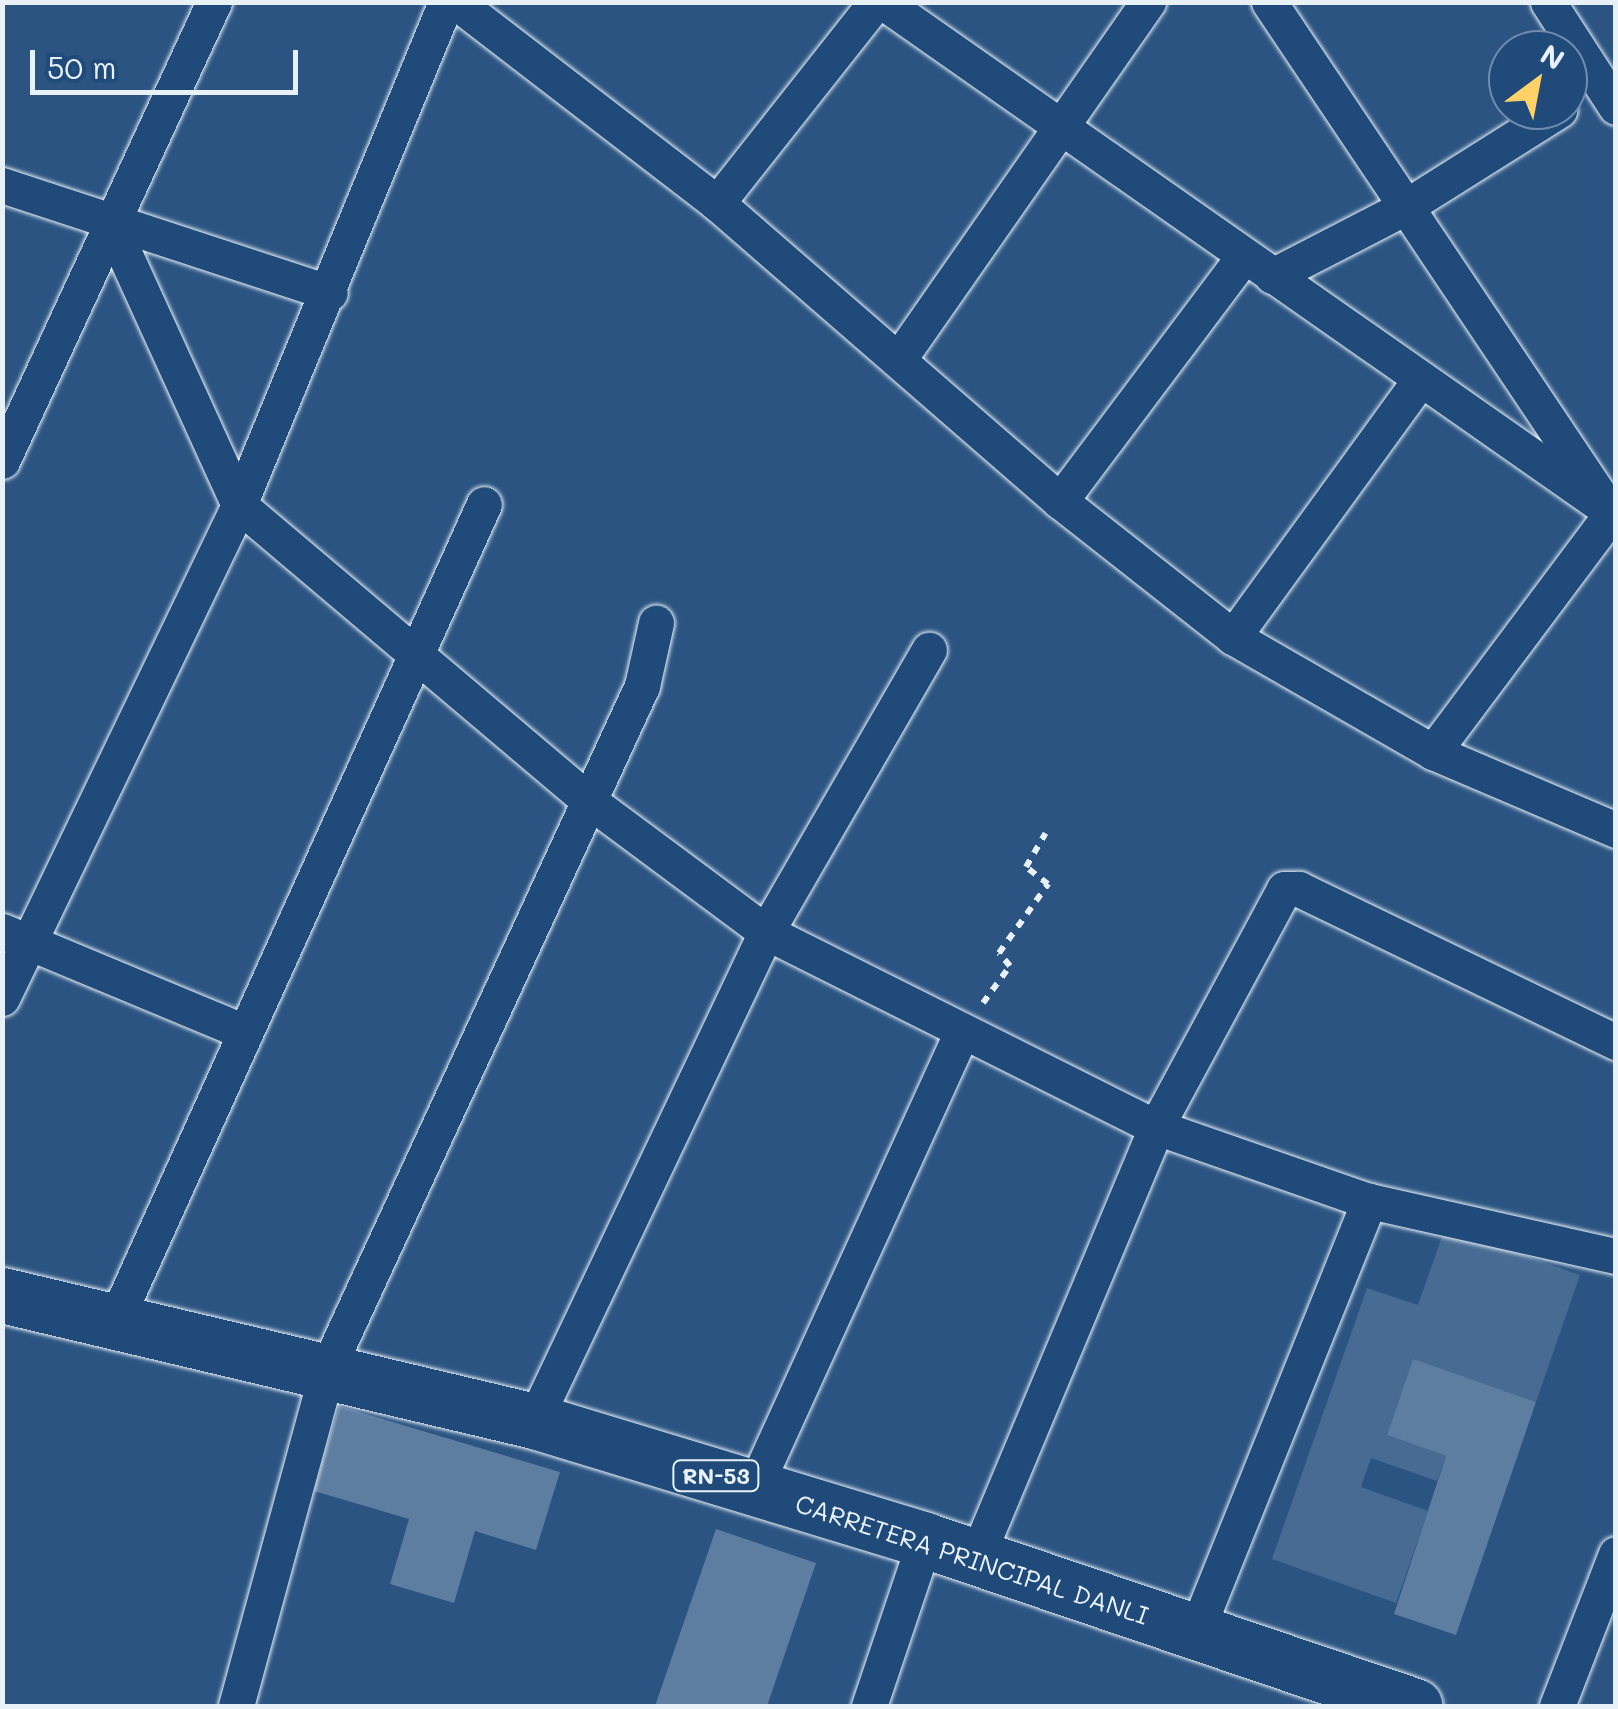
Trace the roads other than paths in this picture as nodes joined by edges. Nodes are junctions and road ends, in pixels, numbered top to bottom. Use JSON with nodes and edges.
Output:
{"nodes":[{"id":1,"x":214,"y":2,"type":"edge"},
{"id":2,"x":446,"y":2,"type":"edge"},
{"id":3,"x":456,"y":2,"type":"edge"},
{"id":4,"x":880,"y":2,"type":"edge"},
{"id":5,"x":1148,"y":2,"type":"edge"},
{"id":6,"x":1270,"y":2,"type":"edge"},
{"id":7,"x":1548,"y":2,"type":"edge"},
{"id":8,"x":1611,"y":88,"type":"edge"},
{"id":9,"x":1061,"y":125,"type":"junction"},
{"id":10,"x":1527,"y":130,"type":"edge"},
{"id":11,"x":2,"y":185,"type":"edge"},
{"id":12,"x":718,"y":203,"type":"junction"},
{"id":13,"x":1402,"y":209,"type":"junction"},
{"id":14,"x":110,"y":222,"type":"junction"},
{"id":15,"x":1258,"y":266,"type":"junction"},
{"id":16,"x":330,"y":294,"type":"junction"},
{"id":17,"x":901,"y":356,"type":"junction"},
{"id":18,"x":1418,"y":382,"type":"junction"},
{"id":19,"x":2,"y":462,"type":"edge"},
{"id":20,"x":1060,"y":501,"type":"junction"},
{"id":21,"x":484,"y":504,"type":"dead end"},
{"id":22,"x":239,"y":505,"type":"junction"},
{"id":23,"x":1614,"y":511,"type":"edge"},
{"id":24,"x":656,"y":623,"type":"dead end"},
{"id":25,"x":1232,"y":637,"type":"junction"},
{"id":26,"x":929,"y":650,"type":"dead end"},
{"id":27,"x":414,"y":655,"type":"junction"},
{"id":28,"x":1433,"y":752,"type":"junction"},
{"id":29,"x":588,"y":800,"type":"junction"},
{"id":30,"x":1616,"y":830,"type":"edge"},
{"id":31,"x":766,"y":932,"type":"junction"},
{"id":32,"x":15,"y":937,"type":"edge"},
{"id":33,"x":2,"y":998,"type":"edge"},
{"id":34,"x":242,"y":1031,"type":"junction"},
{"id":35,"x":960,"y":1035,"type":"junction"},
{"id":36,"x":1616,"y":1042,"type":"edge"},
{"id":37,"x":1156,"y":1127,"type":"junction"},
{"id":38,"x":1369,"y":1201,"type":"junction"},
{"id":39,"x":1616,"y":1256,"type":"edge"},
{"id":40,"x":2,"y":1295,"type":"edge"},
{"id":41,"x":116,"y":1319,"type":"junction"},
{"id":42,"x":328,"y":1366,"type":"junction"},
{"id":43,"x":534,"y":1421,"type":"junction"},
{"id":44,"x":754,"y":1488,"type":"junction"},
{"id":45,"x":925,"y":1540,"type":"junction"},
{"id":46,"x":1616,"y":1554,"type":"edge"},
{"id":47,"x":976,"y":1558,"type":"junction"},
{"id":48,"x":1195,"y":1634,"type":"junction"},
{"id":49,"x":236,"y":1706,"type":"edge"},
{"id":50,"x":870,"y":1706,"type":"edge"},
{"id":51,"x":1415,"y":1706,"type":"edge"},
{"id":52,"x":1557,"y":1706,"type":"edge"}],
"edges":[{"from":1,"to":14,"type":"street"},
{"from":2,"to":16,"type":"street"},
{"from":3,"to":12,"type":"street"},
{"from":4,"to":9,"type":"street"},
{"from":4,"to":12,"type":"street"},
{"from":5,"to":9,"type":"street"},
{"from":6,"to":13,"type":"street"},
{"from":7,"to":8,"type":"street"},
{"from":9,"to":15,"type":"street"},
{"from":9,"to":17,"type":"street"},
{"from":10,"to":13,"type":"street"},
{"from":11,"to":14,"type":"street"},
{"from":12,"to":17,"type":"street"},
{"from":13,"to":15,"type":"street"},
{"from":13,"to":23,"type":"street"},
{"from":14,"to":16,"type":"street"},
{"from":14,"to":19,"type":"street"},
{"from":14,"to":22,"type":"street"},
{"from":15,"to":18,"type":"street"},
{"from":15,"to":20,"type":"street"},
{"from":16,"to":22,"type":"street"},
{"from":17,"to":20,"type":"street"},
{"from":18,"to":23,"type":"street"},
{"from":18,"to":25,"type":"street"},
{"from":20,"to":25,"type":"street"},
{"from":21,"to":27,"type":"street"},
{"from":22,"to":27,"type":"street"},
{"from":22,"to":32,"type":"street"},
{"from":23,"to":28,"type":"street"},
{"from":24,"to":29,"type":"street"},
{"from":25,"to":28,"type":"street"},
{"from":26,"to":31,"type":"street"},
{"from":27,"to":29,"type":"street"},
{"from":27,"to":34,"type":"street"},
{"from":28,"to":30,"type":"street"},
{"from":29,"to":31,"type":"street"},
{"from":29,"to":42,"type":"street"},
{"from":31,"to":35,"type":"street"},
{"from":31,"to":43,"type":"street"},
{"from":32,"to":33,"type":"street"},
{"from":32,"to":34,"type":"street"},
{"from":34,"to":41,"type":"street"},
{"from":35,"to":37,"type":"street"},
{"from":35,"to":44,"type":"street"},
{"from":36,"to":37,"type":"street"},
{"from":37,"to":38,"type":"street"},
{"from":37,"to":47,"type":"street"},
{"from":38,"to":39,"type":"street"},
{"from":38,"to":48,"type":"street"},
{"from":40,"to":41,"type":"main road","name":"CARRETERA PRINCIPAL DANLI","number":"RN-53"},
{"from":41,"to":42,"type":"main road","name":"CARRETERA PRINCIPAL DANLI","number":"RN-53"},
{"from":42,"to":43,"type":"main road","name":"CARRETERA PRINCIPAL DANLI","number":"RN-53"},
{"from":42,"to":49,"type":"street"},
{"from":43,"to":44,"type":"main road","name":"CARRETERA PRINCIPAL DANLI","number":"RN-53"},
{"from":44,"to":45,"type":"main road","name":"CARRETERA PRINCIPAL DANLI","number":"RN-53"},
{"from":45,"to":47,"type":"main road","name":"CARRETERA PRINCIPAL DANLI","number":"RN-53"},
{"from":45,"to":50,"type":"street"},
{"from":46,"to":52,"type":"street"},
{"from":47,"to":48,"type":"main road","name":"CARRETERA PRINCIPAL DANLI","number":"RN-53"},
{"from":48,"to":51,"type":"main road","name":"CARRETERA PRINCIPAL DANLI","number":"RN-53"}]}
